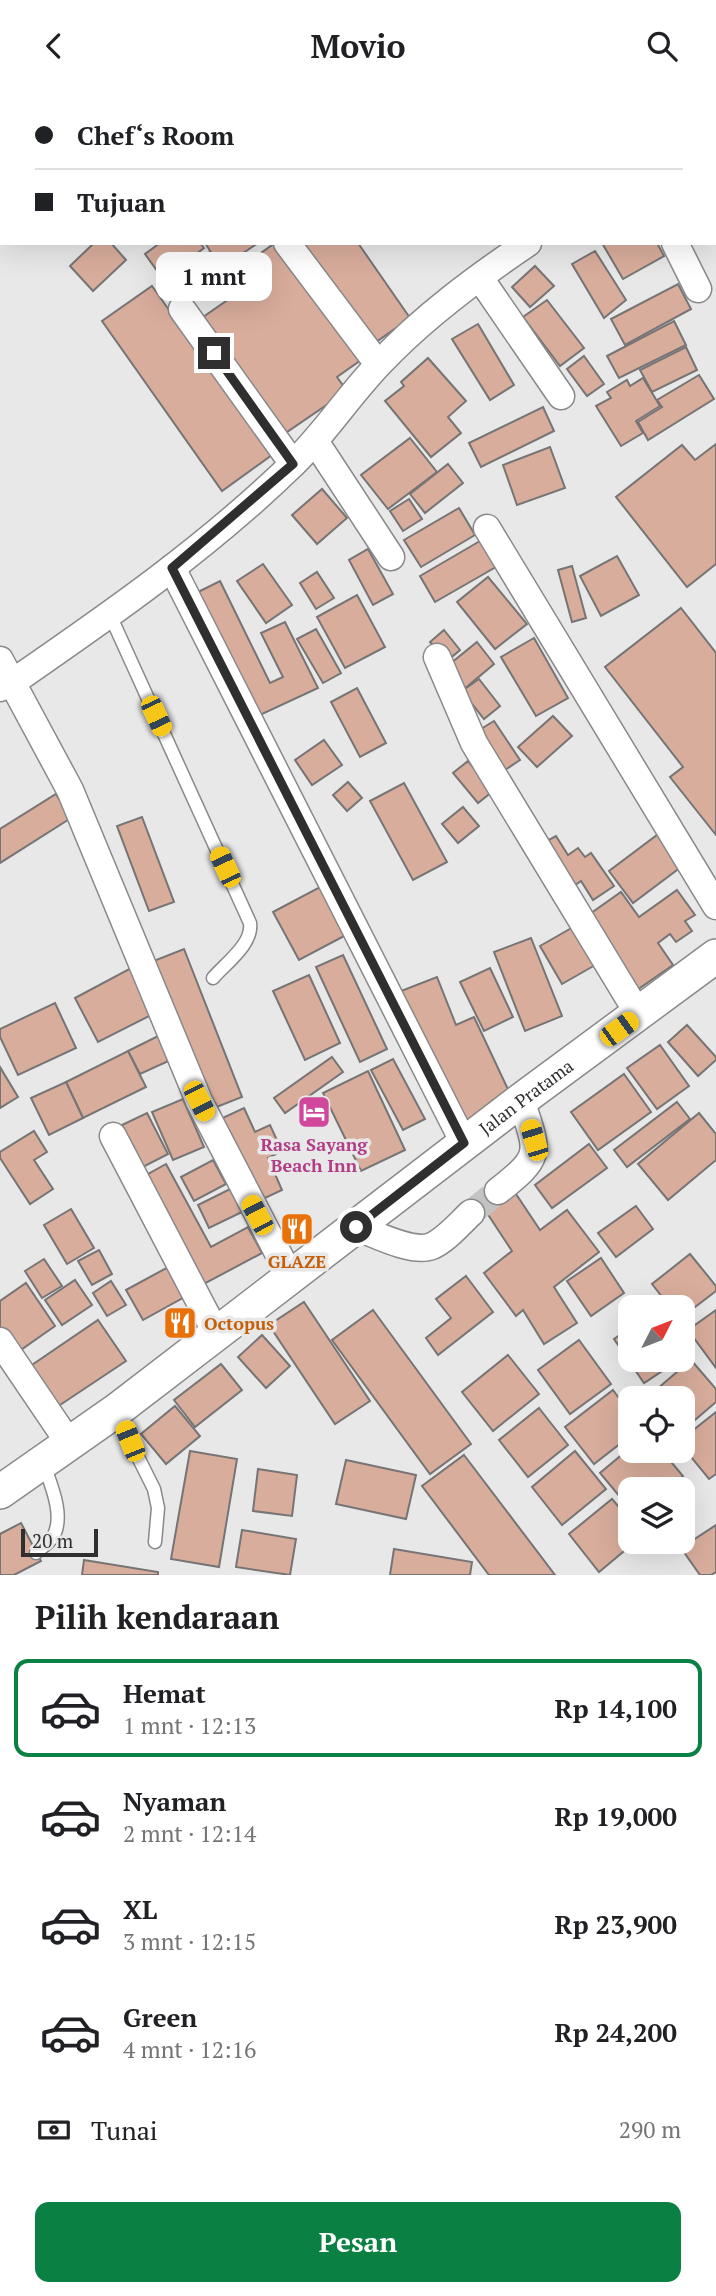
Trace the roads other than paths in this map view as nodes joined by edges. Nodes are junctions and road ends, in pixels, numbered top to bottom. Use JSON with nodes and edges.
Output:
{"nodes":[{"id":1,"x":289,"y":245,"type":"edge"},
{"id":2,"x":525,"y":245,"type":"edge"},
{"id":3,"x":676,"y":245,"type":"edge"},
{"id":4,"x":480,"y":278,"type":"junction"},
{"id":5,"x":698,"y":289,"type":"dead end"},
{"id":6,"x":183,"y":309,"type":"dead end"},
{"id":7,"x":379,"y":364,"type":"junction"},
{"id":8,"x":561,"y":396,"type":"dead end"},
{"id":9,"x":315,"y":441,"type":"junction"},
{"id":10,"x":293,"y":464,"type":"junction"},
{"id":11,"x":487,"y":528,"type":"dead end"},
{"id":12,"x":391,"y":557,"type":"dead end"},
{"id":13,"x":172,"y":568,"type":"junction"},
{"id":14,"x":110,"y":615,"type":"junction"},
{"id":15,"x":437,"y":657,"type":"dead end"},
{"id":16,"x":4,"y":677,"type":"edge"},
{"id":17,"x":716,"y":906,"type":"edge"},
{"id":18,"x":716,"y":956,"type":"edge"},
{"id":19,"x":213,"y":978,"type":"dead end"},
{"id":20,"x":639,"y":1015,"type":"junction"},
{"id":21,"x":521,"y":1100,"type":"junction"},
{"id":22,"x":113,"y":1136,"type":"dead end"},
{"id":23,"x":464,"y":1143,"type":"junction"},
{"id":24,"x":498,"y":1191,"type":"tunnel mouth"},
{"id":25,"x":471,"y":1213,"type":"tunnel mouth"},
{"id":26,"x":356,"y":1227,"type":"junction"},
{"id":27,"x":291,"y":1278,"type":"junction"},
{"id":28,"x":217,"y":1335,"type":"junction"},
{"id":29,"x":0,"y":1341,"type":"edge"},
{"id":30,"x":117,"y":1410,"type":"junction"},
{"id":31,"x":56,"y":1452,"type":"junction"},
{"id":32,"x":2,"y":1487,"type":"edge"},
{"id":33,"x":155,"y":1542,"type":"dead end"},
{"id":34,"x":36,"y":1553,"type":"dead end"}],
"edges":[{"from":1,"to":7,"type":"street"},
{"from":2,"to":4,"type":"street"},
{"from":3,"to":5,"type":"street"},
{"from":4,"to":7,"type":"street"},
{"from":4,"to":8,"type":"street"},
{"from":6,"to":10,"type":"street"},
{"from":7,"to":9,"type":"street"},
{"from":9,"to":10,"type":"street"},
{"from":9,"to":12,"type":"street"},
{"from":10,"to":13,"type":"street"},
{"from":11,"to":17,"type":"street"},
{"from":13,"to":14,"type":"street"},
{"from":13,"to":23,"type":"street"},
{"from":14,"to":16,"type":"street"},
{"from":14,"to":19,"type":"lane"},
{"from":15,"to":20,"type":"street"},
{"from":16,"to":27,"type":"street"},
{"from":18,"to":20,"type":"street","name":"Jalan Pratama"},
{"from":20,"to":21,"type":"street","name":"Jalan Pratama"},
{"from":21,"to":23,"type":"street","name":"Jalan Pratama"},
{"from":21,"to":24,"type":"street"},
{"from":22,"to":28,"type":"street"},
{"from":23,"to":26,"type":"street","name":"Jalan Pratama"},
{"from":25,"to":26,"type":"street"},
{"from":26,"to":27,"type":"street","name":"Jalan Pratama"},
{"from":27,"to":28,"type":"street","name":"Jalan Pratama"},
{"from":28,"to":30,"type":"street","name":"Jalan Pratama"},
{"from":29,"to":31,"type":"street"},
{"from":30,"to":31,"type":"street","name":"Jalan Pratama"},
{"from":30,"to":33,"type":"lane"},
{"from":31,"to":32,"type":"street","name":"Jalan Pratama"},
{"from":31,"to":34,"type":"lane"}]}
